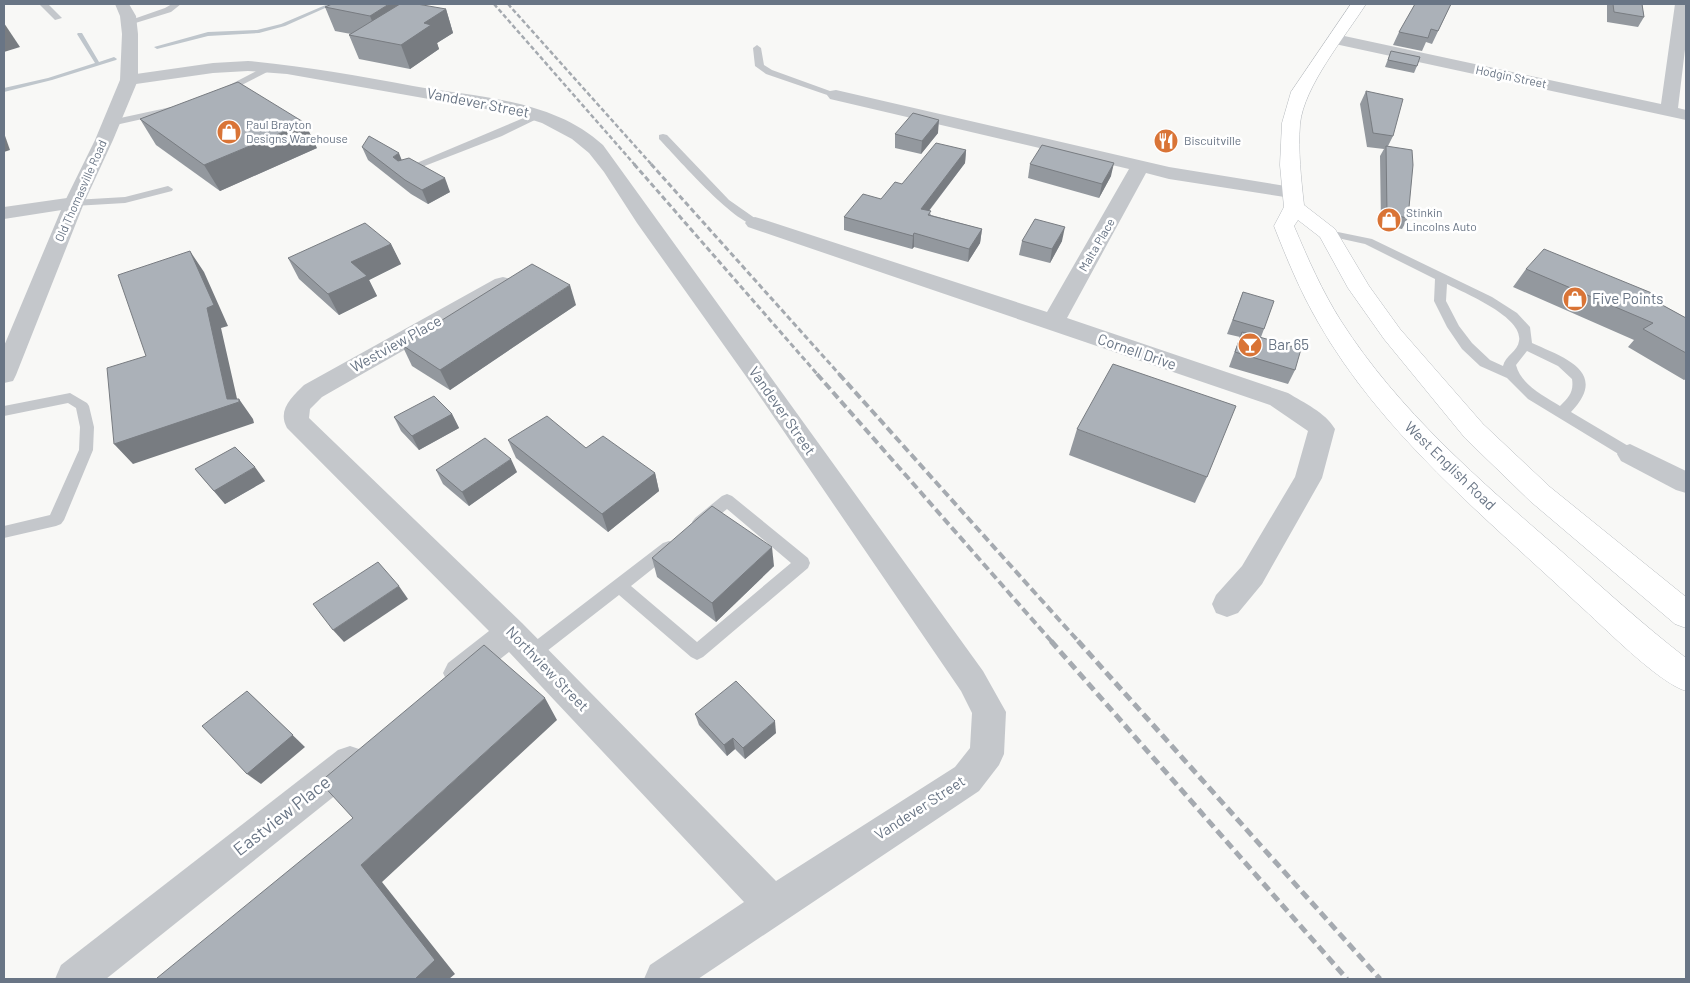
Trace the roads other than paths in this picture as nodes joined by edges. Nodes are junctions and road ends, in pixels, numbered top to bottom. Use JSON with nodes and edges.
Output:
{"nodes":[{"id":1,"x":43,"y":4,"type":"edge"},
{"id":2,"x":177,"y":4,"type":"edge"},
{"id":3,"x":1358,"y":4,"type":"edge"},
{"id":4,"x":1683,"y":4,"type":"edge"},
{"id":5,"x":126,"y":13,"type":"edge"},
{"id":6,"x":58,"y":18,"type":"dead end"},
{"id":7,"x":1335,"y":39,"type":"junction"},
{"id":8,"x":757,"y":48,"type":"dead end"},
{"id":9,"x":268,"y":68,"type":"junction"},
{"id":10,"x":129,"y":80,"type":"junction"},
{"id":11,"x":836,"y":95,"type":"joint"},
{"id":12,"x":210,"y":97,"type":"edge"},
{"id":13,"x":183,"y":107,"type":"edge"},
{"id":14,"x":1669,"y":111,"type":"junction"},
{"id":15,"x":538,"y":115,"type":"junction"},
{"id":16,"x":1686,"y":115,"type":"edge"},
{"id":17,"x":112,"y":123,"type":"junction"},
{"id":18,"x":663,"y":137,"type":"dead end"},
{"id":19,"x":1140,"y":167,"type":"junction"},
{"id":20,"x":405,"y":170,"type":"edge"},
{"id":21,"x":168,"y":189,"type":"dead end"},
{"id":22,"x":1293,"y":199,"type":"junction"},
{"id":23,"x":74,"y":203,"type":"junction"},
{"id":24,"x":4,"y":214,"type":"edge"},
{"id":25,"x":755,"y":223,"type":"joint"},
{"id":26,"x":1328,"y":233,"type":"junction"},
{"id":27,"x":518,"y":276,"type":"edge"},
{"id":28,"x":1441,"y":277,"type":"junction"},
{"id":29,"x":1053,"y":322,"type":"junction"},
{"id":30,"x":1524,"y":345,"type":"junction"},
{"id":31,"x":1512,"y":374,"type":"junction"},
{"id":32,"x":4,"y":375,"type":"edge"},
{"id":33,"x":4,"y":411,"type":"edge"},
{"id":34,"x":1562,"y":413,"type":"junction"},
{"id":35,"x":315,"y":441,"type":"joint"},
{"id":36,"x":1630,"y":454,"type":"joint"},
{"id":37,"x":1686,"y":483,"type":"edge"},
{"id":38,"x":4,"y":532,"type":"edge"},
{"id":39,"x":619,"y":586,"type":"junction"},
{"id":40,"x":1227,"y":604,"type":"dead end"},
{"id":41,"x":1686,"y":615,"type":"edge"},
{"id":42,"x":522,"y":643,"type":"junction"},
{"id":43,"x":1683,"y":676,"type":"edge"},
{"id":44,"x":435,"y":693,"type":"edge"},
{"id":45,"x":375,"y":741,"type":"edge"},
{"id":46,"x":773,"y":904,"type":"junction"},
{"id":47,"x":75,"y":979,"type":"edge"},
{"id":48,"x":664,"y":979,"type":"edge"}],
"edges":[{"from":1,"to":6,"type":"lane"},
{"from":2,"to":5,"type":"lane"},
{"from":3,"to":7,"type":"main road","name":"West English Road"},
{"from":4,"to":14,"type":"street"},
{"from":5,"to":10,"type":"street","name":"Old Thomasville Road"},
{"from":7,"to":14,"type":"street","name":"Hodgin Street"},
{"from":7,"to":22,"type":"main road","name":"West English Road"},
{"from":8,"to":11,"type":"lane"},
{"from":9,"to":10,"type":"street","name":"Vandever Street"},
{"from":9,"to":12,"type":"lane"},
{"from":9,"to":15,"type":"street","name":"Vandever Street"},
{"from":10,"to":17,"type":"street","name":"Old Thomasville Road"},
{"from":11,"to":19,"type":"street"},
{"from":13,"to":17,"type":"lane"},
{"from":14,"to":16,"type":"street","name":"Hodgin Street"},
{"from":15,"to":20,"type":"lane"},
{"from":15,"to":46,"type":"street","name":"Vandever Street"},
{"from":17,"to":23,"type":"street","name":"Old Thomasville Road"},
{"from":18,"to":25,"type":"lane"},
{"from":19,"to":22,"type":"street"},
{"from":19,"to":29,"type":"street","name":"Malta Place"},
{"from":21,"to":23,"type":"lane"},
{"from":22,"to":26,"type":"main road"},
{"from":22,"to":43,"type":"main road","name":"West English Road"},
{"from":23,"to":24,"type":"street"},
{"from":23,"to":32,"type":"street","name":"Old Thomasville Road"},
{"from":25,"to":29,"type":"street","name":"Cornell Drive"},
{"from":26,"to":28,"type":"lane"},
{"from":26,"to":41,"type":"main road"},
{"from":27,"to":35,"type":"street","name":"Westview Place"},
{"from":28,"to":30,"type":"lane"},
{"from":28,"to":31,"type":"lane"},
{"from":29,"to":40,"type":"street","name":"Cornell Drive"},
{"from":30,"to":31,"type":"lane"},
{"from":30,"to":34,"type":"lane"},
{"from":31,"to":34,"type":"lane"},
{"from":33,"to":38,"type":"lane"},
{"from":34,"to":36,"type":"lane"},
{"from":35,"to":42,"type":"street","name":"Northview Street"},
{"from":36,"to":37,"type":"street"},
{"from":39,"to":39,"type":"lane"},
{"from":39,"to":42,"type":"lane"},
{"from":42,"to":44,"type":"street"},
{"from":42,"to":46,"type":"street","name":"Northview Street"},
{"from":45,"to":47,"type":"street","name":"Eastview Place"},
{"from":46,"to":48,"type":"street","name":"Vandever Street"}]}
